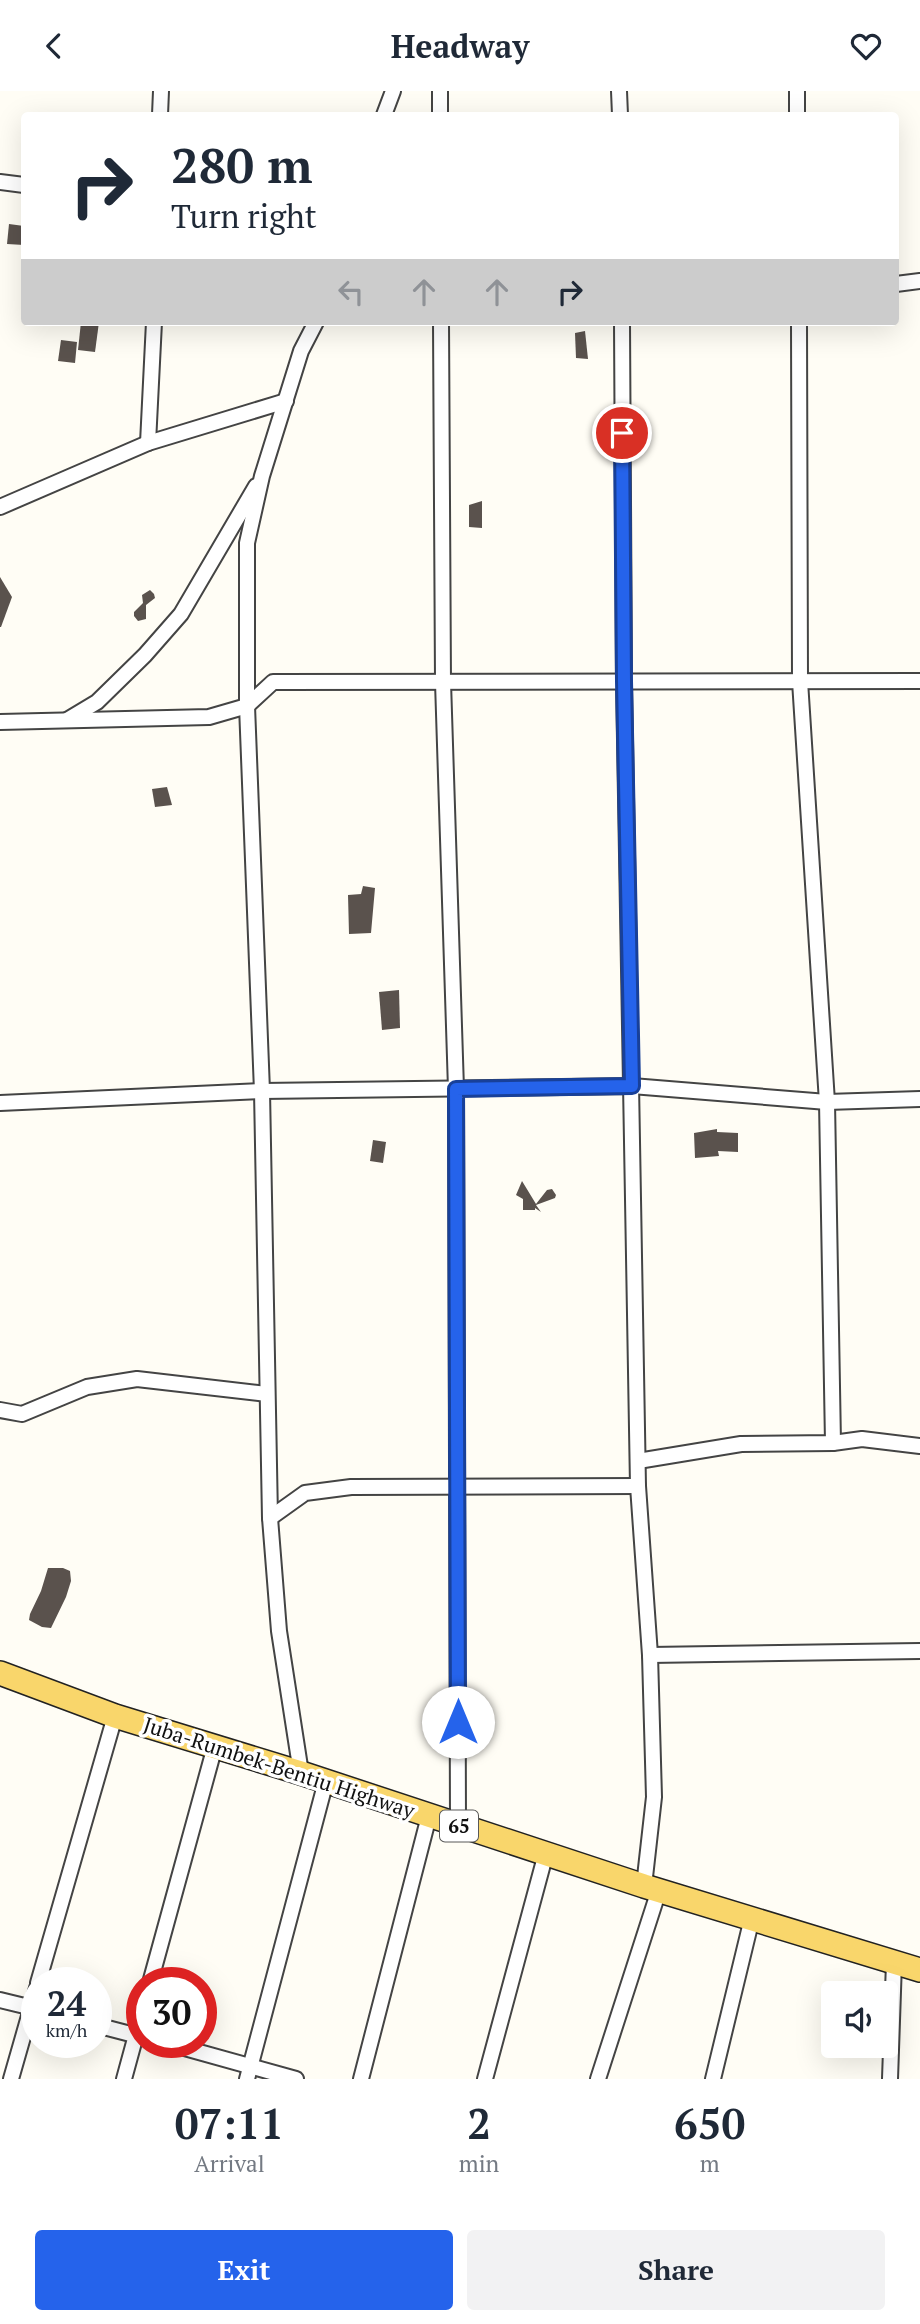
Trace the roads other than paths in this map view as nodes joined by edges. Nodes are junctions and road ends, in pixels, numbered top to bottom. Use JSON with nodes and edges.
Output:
{"nodes":[{"id":1,"x":161,"y":91,"type":"edge"},
{"id":2,"x":393,"y":91,"type":"edge"},
{"id":3,"x":440,"y":91,"type":"edge"},
{"id":4,"x":620,"y":91,"type":"edge"},
{"id":5,"x":797,"y":91,"type":"edge"},
{"id":6,"x":160,"y":112,"type":"edge"},
{"id":7,"x":385,"y":112,"type":"edge"},
{"id":8,"x":440,"y":112,"type":"edge"},
{"id":9,"x":620,"y":112,"type":"edge"},
{"id":10,"x":797,"y":112,"type":"edge"},
{"id":11,"x":0,"y":182,"type":"edge"},
{"id":12,"x":21,"y":185,"type":"edge"},
{"id":13,"x":920,"y":281,"type":"edge"},
{"id":14,"x":899,"y":284,"type":"edge"},
{"id":15,"x":154,"y":326,"type":"edge"},
{"id":16,"x":314,"y":326,"type":"edge"},
{"id":17,"x":441,"y":326,"type":"edge"},
{"id":18,"x":622,"y":326,"type":"edge"},
{"id":19,"x":799,"y":326,"type":"edge"},
{"id":20,"x":286,"y":401,"type":"junction"},
{"id":21,"x":148,"y":443,"type":"junction"},
{"id":22,"x":262,"y":476,"type":"junction"},
{"id":23,"x":0,"y":507,"type":"edge"},
{"id":24,"x":624,"y":681,"type":"junction"},
{"id":25,"x":800,"y":681,"type":"junction"},
{"id":26,"x":920,"y":681,"type":"edge"},
{"id":27,"x":443,"y":682,"type":"junction"},
{"id":28,"x":247,"y":706,"type":"junction"},
{"id":29,"x":66,"y":721,"type":"junction"},
{"id":30,"x":0,"y":722,"type":"edge"},
{"id":31,"x":632,"y":1086,"type":"junction"},
{"id":32,"x":456,"y":1089,"type":"junction"},
{"id":33,"x":262,"y":1091,"type":"junction"},
{"id":34,"x":920,"y":1099,"type":"edge"},
{"id":35,"x":827,"y":1102,"type":"junction"},
{"id":36,"x":0,"y":1103,"type":"edge"},
{"id":37,"x":267,"y":1394,"type":"junction"},
{"id":38,"x":0,"y":1410,"type":"edge"},
{"id":39,"x":833,"y":1443,"type":"junction"},
{"id":40,"x":920,"y":1445,"type":"edge"},
{"id":41,"x":638,"y":1461,"type":"junction"},
{"id":42,"x":638,"y":1486,"type":"junction"},
{"id":43,"x":458,"y":1488,"type":"junction"},
{"id":44,"x":270,"y":1518,"type":"junction"},
{"id":45,"x":920,"y":1651,"type":"edge"},
{"id":46,"x":650,"y":1655,"type":"junction"},
{"id":47,"x":0,"y":1673,"type":"edge"},
{"id":48,"x":115,"y":1716,"type":"junction"},
{"id":49,"x":215,"y":1746,"type":"junction"},
{"id":50,"x":301,"y":1773,"type":"junction"},
{"id":51,"x":326,"y":1781,"type":"junction"},
{"id":52,"x":429,"y":1816,"type":"junction"},
{"id":53,"x":458,"y":1826,"type":"junction"},
{"id":54,"x":546,"y":1853,"type":"junction"},
{"id":55,"x":652,"y":1888,"type":"junction"},
{"id":56,"x":752,"y":1918,"type":"junction"},
{"id":57,"x":894,"y":1962,"type":"junction"},
{"id":58,"x":43,"y":1967,"type":"edge"},
{"id":59,"x":154,"y":1967,"type":"edge"},
{"id":60,"x":920,"y":1970,"type":"edge"},
{"id":61,"x":0,"y":2000,"type":"edge"},
{"id":62,"x":21,"y":2006,"type":"edge"},
{"id":63,"x":21,"y":2049,"type":"edge"},
{"id":64,"x":131,"y":2058,"type":"edge"},
{"id":65,"x":209,"y":2058,"type":"edge"},
{"id":66,"x":249,"y":2072,"type":"edge"},
{"id":67,"x":11,"y":2079,"type":"edge"},
{"id":68,"x":124,"y":2079,"type":"edge"},
{"id":69,"x":296,"y":2079,"type":"edge"},
{"id":70,"x":361,"y":2079,"type":"edge"},
{"id":71,"x":485,"y":2079,"type":"edge"},
{"id":72,"x":597,"y":2079,"type":"edge"},
{"id":73,"x":713,"y":2079,"type":"edge"},
{"id":74,"x":890,"y":2079,"type":"edge"}],
"edges":[{"from":1,"to":6,"type":"street"},
{"from":2,"to":7,"type":"street"},
{"from":3,"to":8,"type":"street"},
{"from":4,"to":9,"type":"street"},
{"from":5,"to":10,"type":"street"},
{"from":11,"to":12,"type":"street"},
{"from":13,"to":14,"type":"street"},
{"from":15,"to":21,"type":"street"},
{"from":16,"to":20,"type":"street"},
{"from":17,"to":27,"type":"street"},
{"from":18,"to":24,"type":"street"},
{"from":19,"to":25,"type":"street"},
{"from":20,"to":21,"type":"street"},
{"from":20,"to":22,"type":"street"},
{"from":21,"to":23,"type":"street"},
{"from":22,"to":28,"type":"street"},
{"from":22,"to":29,"type":"street"},
{"from":24,"to":25,"type":"street"},
{"from":24,"to":27,"type":"street"},
{"from":24,"to":31,"type":"street"},
{"from":25,"to":26,"type":"street"},
{"from":25,"to":35,"type":"street"},
{"from":27,"to":28,"type":"street"},
{"from":27,"to":32,"type":"street"},
{"from":28,"to":29,"type":"street"},
{"from":28,"to":33,"type":"street"},
{"from":29,"to":30,"type":"street"},
{"from":31,"to":32,"type":"street"},
{"from":31,"to":35,"type":"street"},
{"from":31,"to":41,"type":"street"},
{"from":32,"to":33,"type":"street"},
{"from":32,"to":43,"type":"street"},
{"from":33,"to":36,"type":"street"},
{"from":33,"to":37,"type":"street"},
{"from":34,"to":35,"type":"street"},
{"from":35,"to":39,"type":"street"},
{"from":37,"to":38,"type":"street"},
{"from":37,"to":44,"type":"street"},
{"from":39,"to":40,"type":"street"},
{"from":39,"to":41,"type":"street"},
{"from":41,"to":42,"type":"street"},
{"from":42,"to":43,"type":"street"},
{"from":42,"to":46,"type":"street"},
{"from":43,"to":44,"type":"street"},
{"from":43,"to":53,"type":"street"},
{"from":44,"to":50,"type":"street"},
{"from":45,"to":46,"type":"street"},
{"from":46,"to":55,"type":"street"},
{"from":47,"to":48,"type":"main road","name":"Juba-Rumbek-Bentiu Highway","number":"65"},
{"from":48,"to":49,"type":"main road","name":"Juba-Rumbek-Bentiu Highway","number":"65"},
{"from":48,"to":58,"type":"street"},
{"from":49,"to":50,"type":"main road","name":"Juba-Rumbek-Bentiu Highway","number":"65"},
{"from":49,"to":59,"type":"street"},
{"from":50,"to":51,"type":"main road","name":"Juba-Rumbek-Bentiu Highway","number":"65"},
{"from":51,"to":52,"type":"main road","name":"Juba-Rumbek-Bentiu Highway","number":"65"},
{"from":51,"to":66,"type":"street"},
{"from":52,"to":53,"type":"main road","name":"Juba-Rumbek-Bentiu Highway","number":"65"},
{"from":52,"to":70,"type":"street"},
{"from":53,"to":54,"type":"main road","name":"Juba-Rumbek-Bentiu Highway","number":"65"},
{"from":54,"to":55,"type":"main road","name":"Juba-Rumbek-Bentiu Highway","number":"65"},
{"from":54,"to":71,"type":"street"},
{"from":55,"to":56,"type":"main road","name":"Juba-Rumbek-Bentiu Highway","number":"65"},
{"from":55,"to":72,"type":"street"},
{"from":56,"to":57,"type":"main road","name":"Juba-Rumbek-Bentiu Highway","number":"65"},
{"from":56,"to":73,"type":"street"},
{"from":57,"to":60,"type":"main road","name":"Juba-Rumbek-Bentiu Highway","number":"65"},
{"from":57,"to":74,"type":"street"},
{"from":61,"to":62,"type":"street"},
{"from":63,"to":67,"type":"street"},
{"from":64,"to":68,"type":"street"},
{"from":65,"to":66,"type":"street"},
{"from":66,"to":69,"type":"street"}]}
